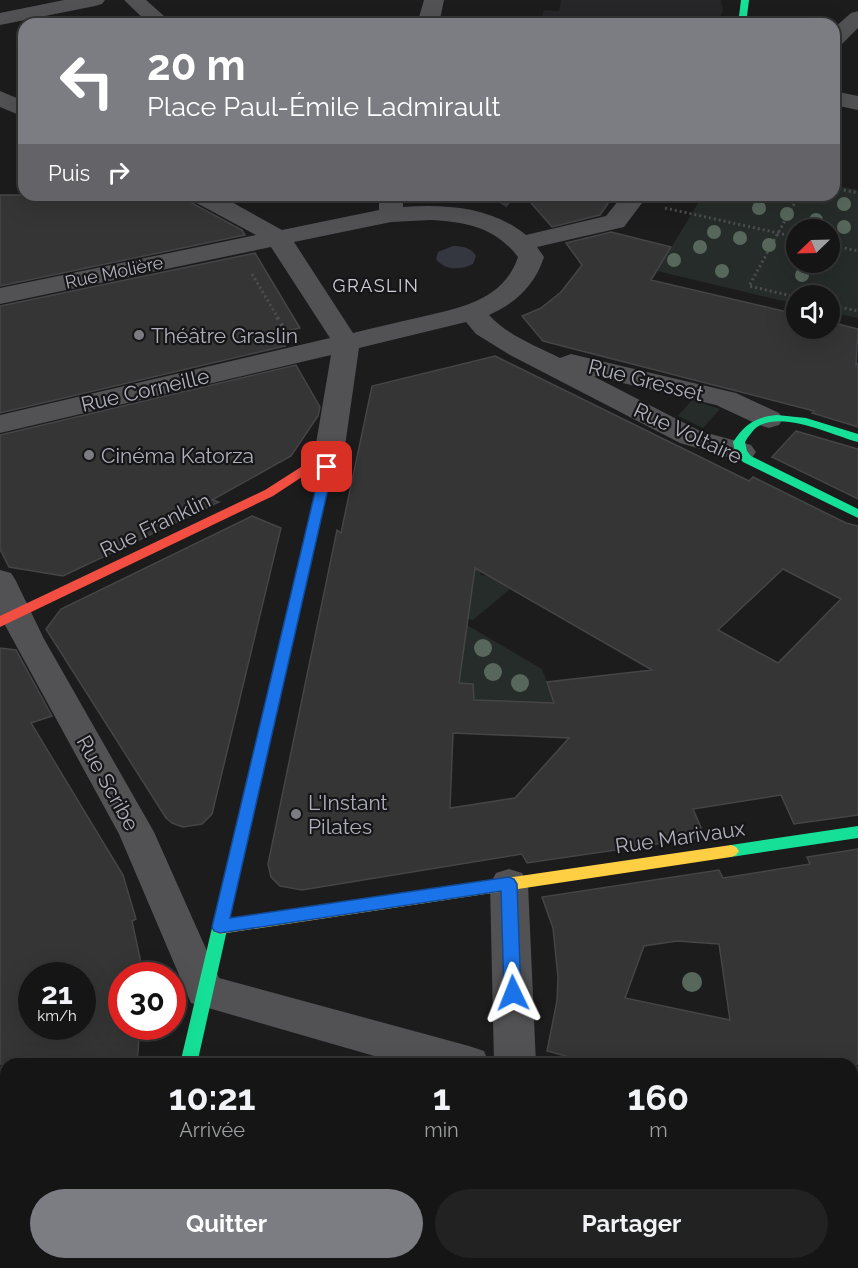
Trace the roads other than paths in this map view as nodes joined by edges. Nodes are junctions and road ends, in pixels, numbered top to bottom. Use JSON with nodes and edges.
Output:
{"nodes":[{"id":1,"x":95,"y":0,"type":"edge"},
{"id":2,"x":134,"y":0,"type":"edge"},
{"id":3,"x":434,"y":0,"type":"edge"},
{"id":4,"x":745,"y":0,"type":"edge"},
{"id":5,"x":858,"y":17,"type":"edge"},
{"id":6,"x":155,"y":18,"type":"edge"},
{"id":7,"x":430,"y":18,"type":"edge"},
{"id":8,"x":743,"y":18,"type":"edge"},
{"id":9,"x":0,"y":19,"type":"edge"},
{"id":10,"x":840,"y":34,"type":"edge"},
{"id":11,"x":0,"y":98,"type":"edge"},
{"id":12,"x":840,"y":99,"type":"edge"},
{"id":13,"x":858,"y":103,"type":"edge"},
{"id":14,"x":18,"y":107,"type":"edge"},
{"id":15,"x":212,"y":201,"type":"edge"},
{"id":16,"x":497,"y":201,"type":"dead end"},
{"id":17,"x":631,"y":201,"type":"edge"},
{"id":18,"x":391,"y":205,"type":"edge"},
{"id":19,"x":479,"y":219,"type":"junction"},
{"id":20,"x":278,"y":238,"type":"junction"},
{"id":21,"x":523,"y":243,"type":"junction"},
{"id":22,"x":0,"y":296,"type":"edge"},
{"id":23,"x":472,"y":313,"type":"junction"},
{"id":24,"x":346,"y":342,"type":"junction"},
{"id":25,"x":520,"y":349,"type":"junction"},
{"id":26,"x":769,"y":418,"type":"junction"},
{"id":27,"x":0,"y":424,"type":"edge"},
{"id":28,"x":858,"y":438,"type":"edge"},
{"id":29,"x":741,"y":452,"type":"junction"},
{"id":30,"x":327,"y":467,"type":"junction"},
{"id":31,"x":858,"y":514,"type":"edge"},
{"id":32,"x":0,"y":581,"type":"edge"},
{"id":33,"x":8,"y":618,"type":"edge"},
{"id":34,"x":858,"y":832,"type":"edge"},
{"id":35,"x":509,"y":884,"type":"junction"},
{"id":36,"x":220,"y":927,"type":"junction"},
{"id":37,"x":205,"y":991,"type":"junction"},
{"id":38,"x":189,"y":1058,"type":"edge"},
{"id":39,"x":447,"y":1058,"type":"edge"},
{"id":40,"x":515,"y":1058,"type":"edge"}],
"edges":[{"from":1,"to":9,"type":"street"},
{"from":2,"to":6,"type":"street"},
{"from":3,"to":7,"type":"street"},
{"from":4,"to":8,"type":"street"},
{"from":5,"to":10,"type":"street"},
{"from":11,"to":14,"type":"street"},
{"from":12,"to":13,"type":"street"},
{"from":15,"to":20,"type":"street"},
{"from":16,"to":19,"type":"street"},
{"from":17,"to":21,"type":"street"},
{"from":18,"to":19,"type":"street","name":"Rue Molière"},
{"from":18,"to":20,"type":"street","name":"Rue Molière"},
{"from":19,"to":21,"type":"street","name":"Rue Molière"},
{"from":20,"to":22,"type":"street","name":"Rue Molière"},
{"from":20,"to":24,"type":"street"},
{"from":21,"to":23,"type":"street","name":"Rue Corneille"},
{"from":23,"to":24,"type":"street","name":"Rue Corneille"},
{"from":23,"to":25,"type":"street"},
{"from":24,"to":27,"type":"street","name":"Rue Corneille"},
{"from":24,"to":30,"type":"street"},
{"from":25,"to":26,"type":"street","name":"Rue Gresset"},
{"from":25,"to":29,"type":"street","name":"Rue Voltaire"},
{"from":26,"to":28,"type":"street","name":"Rue Gresset"},
{"from":26,"to":29,"type":"street"},
{"from":29,"to":31,"type":"street","name":"Rue Voltaire"},
{"from":30,"to":33,"type":"street","name":"Rue Franklin"},
{"from":30,"to":36,"type":"street"},
{"from":32,"to":33,"type":"street","name":"Rue Scribe"},
{"from":33,"to":37,"type":"street","name":"Rue Scribe"},
{"from":34,"to":35,"type":"street","name":"Rue Marivaux"},
{"from":35,"to":36,"type":"street","name":"Rue Marivaux"},
{"from":35,"to":40,"type":"street"},
{"from":36,"to":37,"type":"street"},
{"from":37,"to":38,"type":"street"},
{"from":37,"to":39,"type":"street"}]}
